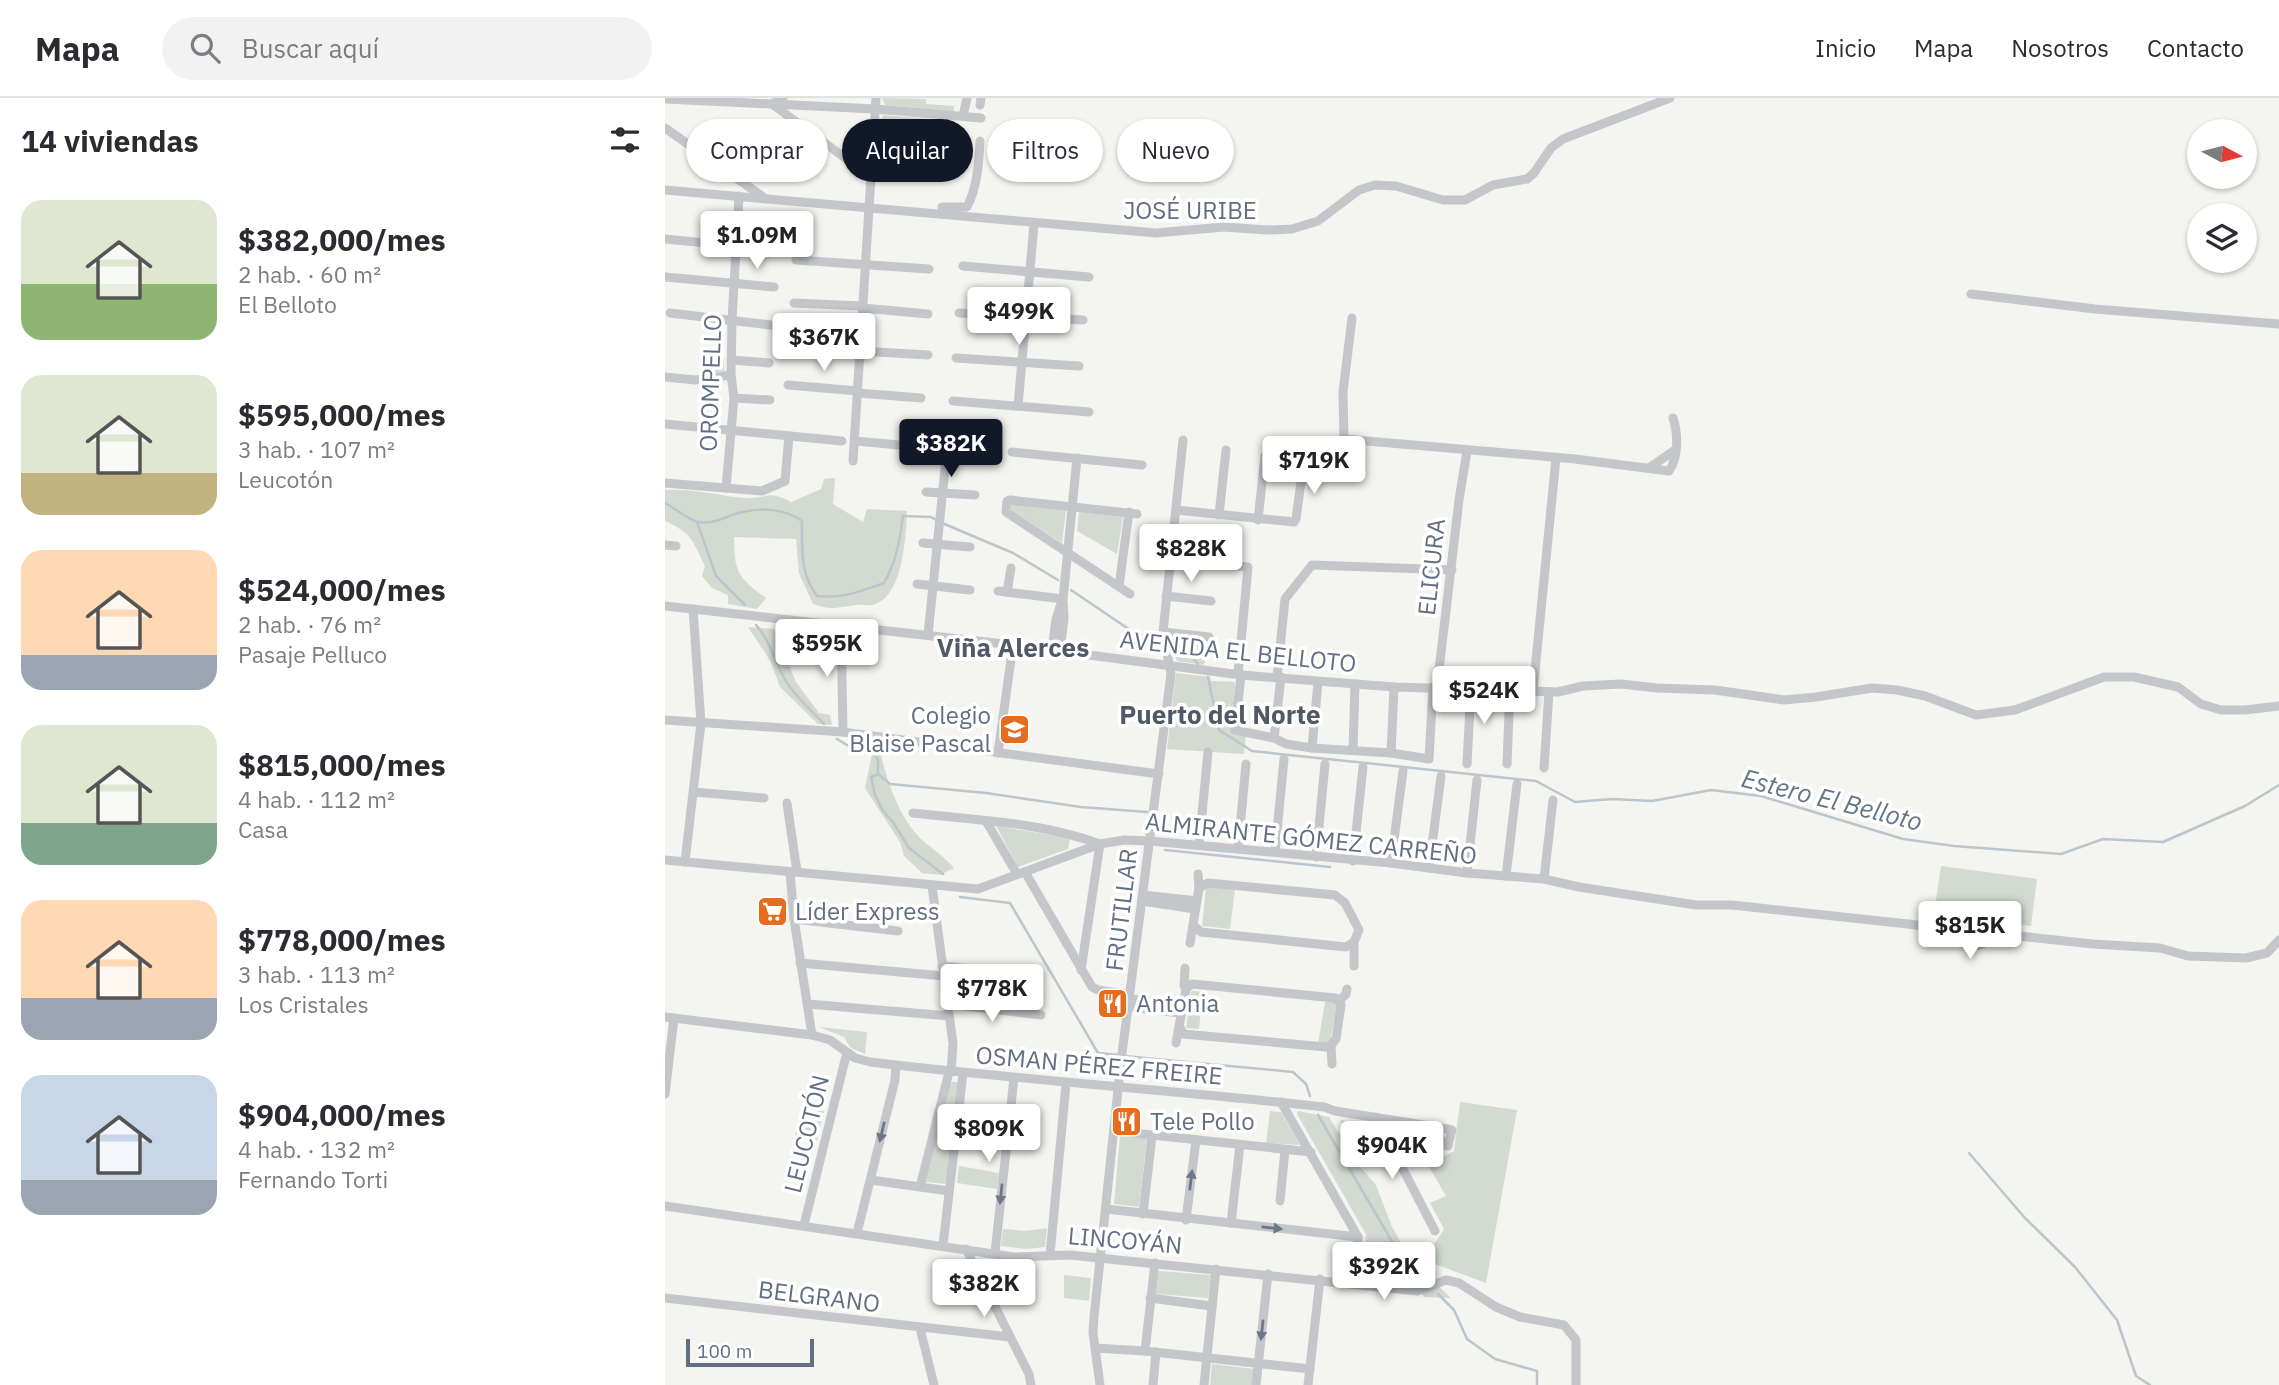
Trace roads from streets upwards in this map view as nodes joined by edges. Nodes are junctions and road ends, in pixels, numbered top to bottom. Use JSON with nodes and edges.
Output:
{"nodes":[{"id":1,"x":783,"y":98,"type":"edge"},
{"id":2,"x":876,"y":98,"type":"edge"},
{"id":3,"x":967,"y":98,"type":"edge"},
{"id":4,"x":1670,"y":98,"type":"edge"},
{"id":5,"x":665,"y":99,"type":"edge"},
{"id":6,"x":772,"y":104,"type":"junction"},
{"id":7,"x":875,"y":109,"type":"junction"},
{"id":8,"x":958,"y":116,"type":"junction"},
{"id":9,"x":981,"y":118,"type":"dead end"},
{"id":10,"x":874,"y":119,"type":"edge"},
{"id":11,"x":665,"y":128,"type":"edge"},
{"id":12,"x":980,"y":141,"type":"dead end"},
{"id":13,"x":842,"y":156,"type":"edge"},
{"id":14,"x":871,"y":182,"type":"edge"},
{"id":15,"x":665,"y":190,"type":"edge"},
{"id":16,"x":739,"y":196,"type":"junction"},
{"id":17,"x":767,"y":200,"type":"junction"},
{"id":18,"x":869,"y":208,"type":"junction"},
{"id":19,"x":941,"y":214,"type":"junction"},
{"id":20,"x":1034,"y":224,"type":"junction"},
{"id":21,"x":665,"y":239,"type":"edge"},
{"id":22,"x":736,"y":245,"type":"junction"},
{"id":23,"x":776,"y":250,"type":"dead end"},
{"id":24,"x":796,"y":260,"type":"dead end"},
{"id":25,"x":866,"y":265,"type":"junction"},
{"id":26,"x":963,"y":266,"type":"dead end"},
{"id":27,"x":929,"y":269,"type":"dead end"},
{"id":28,"x":1031,"y":272,"type":"junction"},
{"id":29,"x":665,"y":277,"type":"edge"},
{"id":30,"x":1089,"y":277,"type":"dead end"},
{"id":31,"x":735,"y":282,"type":"junction"},
{"id":32,"x":775,"y":287,"type":"dead end"},
{"id":33,"x":1971,"y":294,"type":"dead end"},
{"id":34,"x":794,"y":303,"type":"dead end"},
{"id":35,"x":863,"y":307,"type":"junction"},
{"id":36,"x":670,"y":313,"type":"dead end"},
{"id":37,"x":959,"y":313,"type":"dead end"},
{"id":38,"x":928,"y":314,"type":"dead end"},
{"id":39,"x":1027,"y":318,"type":"junction"},
{"id":40,"x":1352,"y":318,"type":"dead end"},
{"id":41,"x":731,"y":320,"type":"junction"},
{"id":42,"x":1083,"y":320,"type":"dead end"},
{"id":43,"x":2279,"y":324,"type":"edge"},
{"id":44,"x":771,"y":325,"type":"dead end"},
{"id":45,"x":791,"y":343,"type":"dead end"},
{"id":46,"x":860,"y":350,"type":"junction"},
{"id":47,"x":928,"y":355,"type":"dead end"},
{"id":48,"x":956,"y":358,"type":"dead end"},
{"id":49,"x":731,"y":360,"type":"junction"},
{"id":50,"x":1023,"y":362,"type":"junction"},
{"id":51,"x":769,"y":363,"type":"dead end"},
{"id":52,"x":1079,"y":366,"type":"dead end"},
{"id":53,"x":731,"y":375,"type":"junction"},
{"id":54,"x":665,"y":377,"type":"edge"},
{"id":55,"x":788,"y":385,"type":"dead end"},
{"id":56,"x":858,"y":392,"type":"junction"},
{"id":57,"x":734,"y":398,"type":"junction"},
{"id":58,"x":922,"y":398,"type":"dead end"},
{"id":59,"x":770,"y":400,"type":"dead end"},
{"id":60,"x":953,"y":401,"type":"dead end"},
{"id":61,"x":1018,"y":406,"type":"junction"},
{"id":62,"x":1089,"y":412,"type":"dead end"},
{"id":63,"x":1673,"y":418,"type":"dead end"},
{"id":64,"x":665,"y":424,"type":"edge"},
{"id":65,"x":730,"y":430,"type":"junction"},
{"id":66,"x":789,"y":436,"type":"junction"},
{"id":67,"x":1183,"y":440,"type":"dead end"},
{"id":68,"x":842,"y":441,"type":"dead end"},
{"id":69,"x":855,"y":441,"type":"junction"},
{"id":70,"x":947,"y":449,"type":"junction"},
{"id":71,"x":1226,"y":450,"type":"dead end"},
{"id":72,"x":1467,"y":451,"type":"junction"},
{"id":73,"x":977,"y":452,"type":"dead end"},
{"id":74,"x":1012,"y":452,"type":"dead end"},
{"id":75,"x":1265,"y":456,"type":"dead end"},
{"id":76,"x":1077,"y":458,"type":"junction"},
{"id":77,"x":1556,"y":458,"type":"junction"},
{"id":78,"x":1304,"y":459,"type":"dead end"},
{"id":79,"x":853,"y":461,"type":"dead end"},
{"id":80,"x":1142,"y":465,"type":"dead end"},
{"id":81,"x":665,"y":482,"type":"edge"},
{"id":82,"x":726,"y":488,"type":"junction"},
{"id":83,"x":926,"y":492,"type":"dead end"},
{"id":84,"x":943,"y":493,"type":"junction"},
{"id":85,"x":975,"y":495,"type":"dead end"},
{"id":86,"x":1073,"y":506,"type":"junction"},
{"id":87,"x":1176,"y":510,"type":"junction"},
{"id":88,"x":1219,"y":515,"type":"junction"},
{"id":89,"x":1258,"y":520,"type":"junction"},
{"id":90,"x":923,"y":543,"type":"dead end"},
{"id":91,"x":938,"y":544,"type":"junction"},
{"id":92,"x":665,"y":545,"type":"edge"},
{"id":93,"x":676,"y":546,"type":"dead end"},
{"id":94,"x":970,"y":547,"type":"dead end"},
{"id":95,"x":1068,"y":553,"type":"junction"},
{"id":96,"x":1170,"y":559,"type":"junction"},
{"id":97,"x":1011,"y":568,"type":"dead end"},
{"id":98,"x":1452,"y":570,"type":"junction"},
{"id":99,"x":917,"y":584,"type":"dead end"},
{"id":100,"x":933,"y":586,"type":"junction"},
{"id":101,"x":1119,"y":586,"type":"junction"},
{"id":102,"x":969,"y":590,"type":"dead end"},
{"id":103,"x":1130,"y":594,"type":"dead end"},
{"id":104,"x":1166,"y":596,"type":"junction"},
{"id":105,"x":1063,"y":599,"type":"junction"},
{"id":106,"x":1211,"y":601,"type":"dead end"},
{"id":107,"x":665,"y":606,"type":"edge"},
{"id":108,"x":693,"y":609,"type":"junction"},
{"id":109,"x":841,"y":625,"type":"junction"},
{"id":110,"x":928,"y":635,"type":"junction"},
{"id":111,"x":1209,"y":637,"type":"dead end"},
{"id":112,"x":1164,"y":640,"type":"junction"},
{"id":113,"x":1013,"y":645,"type":"junction"},
{"id":114,"x":1056,"y":651,"type":"junction"},
{"id":115,"x":1169,"y":666,"type":"junction"},
{"id":116,"x":1240,"y":674,"type":"junction"},
{"id":117,"x":1279,"y":677,"type":"junction"},
{"id":118,"x":1318,"y":681,"type":"junction"},
{"id":119,"x":1355,"y":684,"type":"junction"},
{"id":120,"x":1394,"y":687,"type":"junction"},
{"id":121,"x":1435,"y":687,"type":"junction"},
{"id":122,"x":1471,"y":688,"type":"junction"},
{"id":123,"x":1510,"y":690,"type":"junction"},
{"id":124,"x":1533,"y":691,"type":"junction"},
{"id":125,"x":1553,"y":692,"type":"junction"},
{"id":126,"x":2279,"y":706,"type":"edge"},
{"id":127,"x":665,"y":720,"type":"edge"},
{"id":128,"x":701,"y":723,"type":"junction"},
{"id":129,"x":843,"y":732,"type":"junction"},
{"id":130,"x":1274,"y":738,"type":"junction"},
{"id":131,"x":1312,"y":748,"type":"junction"},
{"id":132,"x":1353,"y":750,"type":"junction"},
{"id":133,"x":1207,"y":752,"type":"dead end"},
{"id":134,"x":998,"y":753,"type":"junction"},
{"id":135,"x":1391,"y":753,"type":"junction"},
{"id":136,"x":1284,"y":759,"type":"dead end"},
{"id":137,"x":1246,"y":764,"type":"dead end"},
{"id":138,"x":1325,"y":764,"type":"dead end"},
{"id":139,"x":1467,"y":764,"type":"dead end"},
{"id":140,"x":1507,"y":764,"type":"dead end"},
{"id":141,"x":1363,"y":767,"type":"dead end"},
{"id":142,"x":1544,"y":768,"type":"dead end"},
{"id":143,"x":1403,"y":771,"type":"dead end"},
{"id":144,"x":1159,"y":774,"type":"junction"},
{"id":145,"x":1441,"y":776,"type":"dead end"},
{"id":146,"x":1477,"y":780,"type":"dead end"},
{"id":147,"x":1517,"y":785,"type":"dead end"},
{"id":148,"x":694,"y":792,"type":"junction"},
{"id":149,"x":765,"y":798,"type":"dead end"},
{"id":150,"x":1553,"y":800,"type":"dead end"},
{"id":151,"x":787,"y":803,"type":"dead end"},
{"id":152,"x":913,"y":813,"type":"dead end"},
{"id":153,"x":986,"y":821,"type":"junction"},
{"id":154,"x":1150,"y":841,"type":"junction"},
{"id":155,"x":1100,"y":844,"type":"junction"},
{"id":156,"x":1199,"y":845,"type":"junction"},
{"id":157,"x":1238,"y":849,"type":"junction"},
{"id":158,"x":1275,"y":852,"type":"junction"},
{"id":159,"x":1315,"y":857,"type":"junction"},
{"id":160,"x":665,"y":860,"type":"edge"},
{"id":161,"x":1353,"y":861,"type":"junction"},
{"id":162,"x":685,"y":862,"type":"junction"},
{"id":163,"x":1391,"y":863,"type":"junction"},
{"id":164,"x":1429,"y":868,"type":"junction"},
{"id":165,"x":793,"y":872,"type":"junction"},
{"id":166,"x":1021,"y":873,"type":"junction"},
{"id":167,"x":1467,"y":873,"type":"junction"},
{"id":168,"x":1198,"y":874,"type":"dead end"},
{"id":169,"x":1506,"y":876,"type":"junction"},
{"id":170,"x":1544,"y":879,"type":"junction"},
{"id":171,"x":932,"y":886,"type":"junction"},
{"id":172,"x":1199,"y":888,"type":"junction"},
{"id":173,"x":1143,"y":898,"type":"junction"},
{"id":174,"x":1196,"y":905,"type":"junction"},
{"id":175,"x":794,"y":919,"type":"junction"},
{"id":176,"x":1194,"y":926,"type":"junction"},
{"id":177,"x":1947,"y":928,"type":"junction"},
{"id":178,"x":898,"y":931,"type":"dead end"},
{"id":179,"x":1999,"y":934,"type":"junction"},
{"id":180,"x":2279,"y":940,"type":"edge"},
{"id":181,"x":1355,"y":942,"type":"junction"},
{"id":182,"x":1190,"y":943,"type":"dead end"},
{"id":183,"x":800,"y":962,"type":"junction"},
{"id":184,"x":1354,"y":966,"type":"dead end"},
{"id":185,"x":1185,"y":968,"type":"dead end"},
{"id":186,"x":1081,"y":970,"type":"junction"},
{"id":187,"x":943,"y":971,"type":"junction"},
{"id":188,"x":1027,"y":975,"type":"dead end"},
{"id":189,"x":1186,"y":989,"type":"junction"},
{"id":190,"x":1347,"y":989,"type":"dead end"},
{"id":191,"x":1129,"y":1001,"type":"junction"},
{"id":192,"x":1339,"y":1001,"type":"junction"},
{"id":193,"x":808,"y":1004,"type":"junction"},
{"id":194,"x":948,"y":1004,"type":"junction"},
{"id":195,"x":1181,"y":1008,"type":"junction"},
{"id":196,"x":1041,"y":1015,"type":"dead end"},
{"id":197,"x":949,"y":1016,"type":"junction"},
{"id":198,"x":670,"y":1018,"type":"edge"},
{"id":199,"x":1180,"y":1027,"type":"junction"},
{"id":200,"x":812,"y":1035,"type":"junction"},
{"id":201,"x":1176,"y":1043,"type":"dead end"},
{"id":202,"x":1331,"y":1045,"type":"junction"},
{"id":203,"x":846,"y":1052,"type":"junction"},
{"id":204,"x":1332,"y":1064,"type":"dead end"},
{"id":205,"x":896,"y":1065,"type":"junction"},
{"id":206,"x":950,"y":1072,"type":"junction"},
{"id":207,"x":963,"y":1073,"type":"junction"},
{"id":208,"x":1014,"y":1078,"type":"junction"},
{"id":209,"x":1066,"y":1084,"type":"junction"},
{"id":210,"x":1118,"y":1087,"type":"junction"},
{"id":211,"x":665,"y":1094,"type":"edge"},
{"id":212,"x":1281,"y":1102,"type":"junction"},
{"id":213,"x":1376,"y":1117,"type":"junction"},
{"id":214,"x":1436,"y":1127,"type":"junction"},
{"id":215,"x":1114,"y":1131,"type":"junction"},
{"id":216,"x":1152,"y":1136,"type":"junction"},
{"id":217,"x":1196,"y":1140,"type":"junction"},
{"id":218,"x":1240,"y":1145,"type":"junction"},
{"id":219,"x":1285,"y":1150,"type":"junction"},
{"id":220,"x":1311,"y":1152,"type":"junction"},
{"id":221,"x":871,"y":1180,"type":"junction"},
{"id":222,"x":920,"y":1187,"type":"junction"},
{"id":223,"x":949,"y":1191,"type":"junction"},
{"id":224,"x":1280,"y":1201,"type":"dead end"},
{"id":225,"x":665,"y":1206,"type":"edge"},
{"id":226,"x":1106,"y":1209,"type":"junction"},
{"id":227,"x":1143,"y":1214,"type":"junction"},
{"id":228,"x":1187,"y":1220,"type":"junction"},
{"id":229,"x":1231,"y":1223,"type":"junction"},
{"id":230,"x":804,"y":1225,"type":"junction"},
{"id":231,"x":1436,"y":1231,"type":"dead end"},
{"id":232,"x":857,"y":1233,"type":"junction"},
{"id":233,"x":1358,"y":1237,"type":"junction"},
{"id":234,"x":943,"y":1245,"type":"junction"},
{"id":235,"x":966,"y":1249,"type":"junction"},
{"id":236,"x":995,"y":1253,"type":"junction"},
{"id":237,"x":1049,"y":1255,"type":"junction"},
{"id":238,"x":1100,"y":1257,"type":"junction"},
{"id":239,"x":1155,"y":1263,"type":"junction"},
{"id":240,"x":1216,"y":1269,"type":"junction"},
{"id":241,"x":1268,"y":1274,"type":"junction"},
{"id":242,"x":1320,"y":1279,"type":"junction"},
{"id":243,"x":1355,"y":1284,"type":"junction"},
{"id":244,"x":665,"y":1298,"type":"edge"},
{"id":245,"x":1150,"y":1298,"type":"junction"},
{"id":246,"x":1212,"y":1306,"type":"junction"},
{"id":247,"x":919,"y":1328,"type":"junction"},
{"id":248,"x":1010,"y":1337,"type":"junction"},
{"id":249,"x":1095,"y":1348,"type":"junction"},
{"id":250,"x":1145,"y":1351,"type":"junction"},
{"id":251,"x":1156,"y":1352,"type":"junction"},
{"id":252,"x":1207,"y":1357,"type":"junction"},
{"id":253,"x":1259,"y":1362,"type":"junction"},
{"id":254,"x":1310,"y":1369,"type":"junction"},
{"id":255,"x":934,"y":1385,"type":"edge"},
{"id":256,"x":1031,"y":1385,"type":"edge"},
{"id":257,"x":1100,"y":1385,"type":"edge"},
{"id":258,"x":1153,"y":1385,"type":"edge"},
{"id":259,"x":1204,"y":1385,"type":"edge"},
{"id":260,"x":1256,"y":1385,"type":"edge"},
{"id":261,"x":1308,"y":1385,"type":"edge"},
{"id":262,"x":1576,"y":1385,"type":"edge"}],
"edges":[{"from":1,"to":6,"type":"street"},
{"from":2,"to":7,"type":"street"},
{"from":3,"to":8,"type":"street"},
{"from":4,"to":20,"type":"street","name":"JOSÉ URIBE"},
{"from":5,"to":6,"type":"street"},
{"from":6,"to":7,"type":"street"},
{"from":6,"to":13,"type":"street"},
{"from":7,"to":8,"type":"street"},
{"from":7,"to":10,"type":"street"},
{"from":8,"to":9,"type":"street"},
{"from":11,"to":17,"type":"street"},
{"from":12,"to":19,"type":"street"},
{"from":14,"to":18,"type":"street"},
{"from":15,"to":16,"type":"street","name":"JOSÉ URIBE"},
{"from":16,"to":17,"type":"street","name":"JOSÉ URIBE"},
{"from":16,"to":22,"type":"street","name":"OROMPELLO"},
{"from":17,"to":18,"type":"street","name":"JOSÉ URIBE"},
{"from":18,"to":19,"type":"street","name":"JOSÉ URIBE"},
{"from":18,"to":25,"type":"street"},
{"from":19,"to":20,"type":"street","name":"JOSÉ URIBE"},
{"from":20,"to":28,"type":"street"},
{"from":21,"to":22,"type":"street"},
{"from":22,"to":23,"type":"street"},
{"from":22,"to":31,"type":"street","name":"OROMPELLO"},
{"from":24,"to":25,"type":"street"},
{"from":25,"to":27,"type":"street"},
{"from":25,"to":35,"type":"street"},
{"from":26,"to":28,"type":"street"},
{"from":28,"to":30,"type":"street"},
{"from":28,"to":39,"type":"street"},
{"from":29,"to":31,"type":"street"},
{"from":31,"to":32,"type":"street"},
{"from":31,"to":41,"type":"street","name":"OROMPELLO"},
{"from":33,"to":43,"type":"street"},
{"from":34,"to":35,"type":"street"},
{"from":35,"to":38,"type":"street"},
{"from":35,"to":46,"type":"street"},
{"from":36,"to":41,"type":"street"},
{"from":37,"to":39,"type":"street"},
{"from":39,"to":42,"type":"street"},
{"from":39,"to":50,"type":"street"},
{"from":40,"to":72,"type":"street"},
{"from":41,"to":44,"type":"street"},
{"from":41,"to":49,"type":"street","name":"OROMPELLO"},
{"from":45,"to":46,"type":"street"},
{"from":46,"to":47,"type":"street"},
{"from":46,"to":56,"type":"street"},
{"from":48,"to":50,"type":"street"},
{"from":49,"to":51,"type":"street"},
{"from":49,"to":53,"type":"street","name":"OROMPELLO"},
{"from":50,"to":52,"type":"street"},
{"from":50,"to":61,"type":"street"},
{"from":53,"to":54,"type":"street"},
{"from":53,"to":57,"type":"street","name":"OROMPELLO"},
{"from":55,"to":56,"type":"street"},
{"from":56,"to":58,"type":"street"},
{"from":56,"to":69,"type":"street"},
{"from":57,"to":59,"type":"street"},
{"from":57,"to":65,"type":"street","name":"OROMPELLO"},
{"from":60,"to":61,"type":"street"},
{"from":61,"to":62,"type":"street"},
{"from":63,"to":77,"type":"street"},
{"from":64,"to":65,"type":"street"},
{"from":65,"to":66,"type":"street"},
{"from":65,"to":82,"type":"street","name":"OROMPELLO"},
{"from":66,"to":68,"type":"street"},
{"from":66,"to":82,"type":"street"},
{"from":67,"to":87,"type":"street","name":"FRUTILLAR"},
{"from":69,"to":70,"type":"street"},
{"from":69,"to":79,"type":"street"},
{"from":70,"to":73,"type":"street"},
{"from":70,"to":84,"type":"street"},
{"from":71,"to":88,"type":"street"},
{"from":72,"to":77,"type":"street"},
{"from":72,"to":98,"type":"street","name":"ELICURA"},
{"from":74,"to":76,"type":"street"},
{"from":75,"to":89,"type":"street"},
{"from":76,"to":80,"type":"street"},
{"from":76,"to":86,"type":"street"},
{"from":77,"to":124,"type":"street"},
{"from":78,"to":89,"type":"street"},
{"from":81,"to":82,"type":"street"},
{"from":83,"to":84,"type":"street"},
{"from":84,"to":85,"type":"street"},
{"from":84,"to":91,"type":"street"},
{"from":86,"to":95,"type":"street"},
{"from":86,"to":95,"type":"street"},
{"from":86,"to":101,"type":"street"},
{"from":87,"to":88,"type":"street"},
{"from":87,"to":96,"type":"street","name":"FRUTILLAR"},
{"from":88,"to":89,"type":"street"},
{"from":90,"to":91,"type":"street"},
{"from":91,"to":94,"type":"street"},
{"from":91,"to":100,"type":"street"},
{"from":92,"to":93,"type":"street"},
{"from":95,"to":101,"type":"street"},
{"from":95,"to":105,"type":"street"},
{"from":96,"to":104,"type":"street","name":"FRUTILLAR"},
{"from":96,"to":116,"type":"street"},
{"from":97,"to":105,"type":"street"},
{"from":98,"to":117,"type":"street"},
{"from":98,"to":121,"type":"street","name":"ELICURA"},
{"from":99,"to":100,"type":"street"},
{"from":100,"to":102,"type":"street"},
{"from":100,"to":110,"type":"street"},
{"from":101,"to":103,"type":"street"},
{"from":104,"to":106,"type":"street"},
{"from":104,"to":112,"type":"street","name":"FRUTILLAR"},
{"from":105,"to":114,"type":"street"},
{"from":107,"to":108,"type":"street","name":"AVENIDA EL BELLOTO"},
{"from":108,"to":109,"type":"street","name":"AVENIDA EL BELLOTO"},
{"from":108,"to":128,"type":"street"},
{"from":109,"to":110,"type":"street","name":"AVENIDA EL BELLOTO"},
{"from":109,"to":129,"type":"street"},
{"from":110,"to":113,"type":"street","name":"AVENIDA EL BELLOTO"},
{"from":111,"to":112,"type":"street"},
{"from":112,"to":115,"type":"street","name":"FRUTILLAR"},
{"from":113,"to":114,"type":"street","name":"AVENIDA EL BELLOTO"},
{"from":113,"to":134,"type":"street"},
{"from":114,"to":115,"type":"street","name":"AVENIDA EL BELLOTO"},
{"from":115,"to":116,"type":"street","name":"AVENIDA EL BELLOTO"},
{"from":115,"to":144,"type":"street","name":"FRUTILLAR"},
{"from":116,"to":117,"type":"street","name":"AVENIDA EL BELLOTO"},
{"from":116,"to":130,"type":"street"},
{"from":117,"to":118,"type":"street","name":"AVENIDA EL BELLOTO"},
{"from":117,"to":130,"type":"street"},
{"from":118,"to":119,"type":"street","name":"AVENIDA EL BELLOTO"},
{"from":118,"to":131,"type":"street"},
{"from":119,"to":120,"type":"street","name":"AVENIDA EL BELLOTO"},
{"from":119,"to":132,"type":"street"},
{"from":120,"to":121,"type":"street","name":"AVENIDA EL BELLOTO"},
{"from":120,"to":135,"type":"street"},
{"from":121,"to":122,"type":"street","name":"AVENIDA EL BELLOTO"},
{"from":121,"to":135,"type":"street","name":"ELICURA"},
{"from":122,"to":123,"type":"street","name":"AVENIDA EL BELLOTO"},
{"from":122,"to":139,"type":"street"},
{"from":123,"to":124,"type":"street","name":"AVENIDA EL BELLOTO"},
{"from":123,"to":140,"type":"street"},
{"from":124,"to":125,"type":"street","name":"AVENIDA EL BELLOTO"},
{"from":125,"to":126,"type":"street","name":"AVENIDA EL BELLOTO"},
{"from":125,"to":142,"type":"street"},
{"from":127,"to":128,"type":"street"},
{"from":128,"to":129,"type":"street"},
{"from":128,"to":148,"type":"street"},
{"from":129,"to":134,"type":"street"},
{"from":130,"to":131,"type":"street"},
{"from":131,"to":132,"type":"street"},
{"from":132,"to":135,"type":"street"},
{"from":133,"to":156,"type":"street"},
{"from":134,"to":144,"type":"street"},
{"from":136,"to":158,"type":"street"},
{"from":137,"to":157,"type":"street"},
{"from":138,"to":159,"type":"street"},
{"from":141,"to":161,"type":"street"},
{"from":143,"to":163,"type":"street"},
{"from":144,"to":154,"type":"street","name":"FRUTILLAR"},
{"from":145,"to":164,"type":"street"},
{"from":146,"to":167,"type":"street"},
{"from":147,"to":169,"type":"street"},
{"from":148,"to":149,"type":"street"},
{"from":148,"to":162,"type":"street"},
{"from":150,"to":170,"type":"street"},
{"from":151,"to":165,"type":"street"},
{"from":152,"to":153,"type":"street"},
{"from":153,"to":155,"type":"street"},
{"from":153,"to":166,"type":"street"},
{"from":154,"to":155,"type":"street","name":"ALMIRANTE GÓMEZ CARREÑO"},
{"from":154,"to":156,"type":"street","name":"ALMIRANTE GÓMEZ CARREÑO"},
{"from":154,"to":173,"type":"street","name":"FRUTILLAR"},
{"from":155,"to":166,"type":"street","name":"ALMIRANTE GÓMEZ CARREÑO"},
{"from":155,"to":186,"type":"street"},
{"from":156,"to":157,"type":"street","name":"ALMIRANTE GÓMEZ CARREÑO"},
{"from":157,"to":158,"type":"street","name":"ALMIRANTE GÓMEZ CARREÑO"},
{"from":158,"to":159,"type":"street","name":"ALMIRANTE GÓMEZ CARREÑO"},
{"from":159,"to":161,"type":"street","name":"ALMIRANTE GÓMEZ CARREÑO"},
{"from":160,"to":162,"type":"street","name":"ALMIRANTE GÓMEZ CARREÑO"},
{"from":161,"to":163,"type":"street","name":"ALMIRANTE GÓMEZ CARREÑO"},
{"from":162,"to":165,"type":"street","name":"ALMIRANTE GÓMEZ CARREÑO"},
{"from":163,"to":164,"type":"street","name":"ALMIRANTE GÓMEZ CARREÑO"},
{"from":164,"to":167,"type":"street","name":"ALMIRANTE GÓMEZ CARREÑO"},
{"from":165,"to":171,"type":"street","name":"ALMIRANTE GÓMEZ CARREÑO"},
{"from":165,"to":175,"type":"street"},
{"from":166,"to":171,"type":"street","name":"ALMIRANTE GÓMEZ CARREÑO"},
{"from":166,"to":186,"type":"street"},
{"from":167,"to":169,"type":"street","name":"ALMIRANTE GÓMEZ CARREÑO"},
{"from":168,"to":172,"type":"street"},
{"from":169,"to":170,"type":"street","name":"ALMIRANTE GÓMEZ CARREÑO"},
{"from":170,"to":177,"type":"street","name":"ALMIRANTE GÓMEZ CARREÑO"},
{"from":171,"to":187,"type":"street"},
{"from":172,"to":174,"type":"street"},
{"from":172,"to":181,"type":"street"},
{"from":173,"to":174,"type":"street"},
{"from":173,"to":191,"type":"street","name":"FRUTILLAR"},
{"from":174,"to":176,"type":"street"},
{"from":175,"to":178,"type":"street"},
{"from":175,"to":183,"type":"street"},
{"from":176,"to":181,"type":"street"},
{"from":176,"to":182,"type":"street"},
{"from":177,"to":179,"type":"street","name":"ALMIRANTE GÓMEZ CARREÑO"},
{"from":177,"to":179,"type":"street"},
{"from":179,"to":180,"type":"street","name":"ALMIRANTE GÓMEZ CARREÑO"},
{"from":181,"to":184,"type":"street"},
{"from":183,"to":187,"type":"street"},
{"from":183,"to":193,"type":"street"},
{"from":185,"to":189,"type":"street"},
{"from":186,"to":191,"type":"street"},
{"from":187,"to":188,"type":"street"},
{"from":187,"to":194,"type":"street"},
{"from":189,"to":192,"type":"street"},
{"from":189,"to":195,"type":"street"},
{"from":190,"to":192,"type":"street"},
{"from":191,"to":195,"type":"street"},
{"from":191,"to":210,"type":"street","name":"FRUTILLAR"},
{"from":192,"to":202,"type":"street"},
{"from":193,"to":197,"type":"street"},
{"from":193,"to":200,"type":"street"},
{"from":194,"to":196,"type":"street"},
{"from":194,"to":197,"type":"street"},
{"from":195,"to":199,"type":"street"},
{"from":197,"to":206,"type":"street"},
{"from":198,"to":200,"type":"street","name":"OSMAN PÉREZ FREIRE"},
{"from":198,"to":211,"type":"street"},
{"from":199,"to":201,"type":"street"},
{"from":199,"to":202,"type":"street"},
{"from":200,"to":203,"type":"street","name":"OSMAN PÉREZ FREIRE"},
{"from":202,"to":204,"type":"street"},
{"from":203,"to":205,"type":"street","name":"OSMAN PÉREZ FREIRE"},
{"from":203,"to":230,"type":"street","name":"LEUCOTÓN"},
{"from":205,"to":206,"type":"street","name":"OSMAN PÉREZ FREIRE"},
{"from":205,"to":221,"type":"street","one_way":true},
{"from":206,"to":207,"type":"street","name":"OSMAN PÉREZ FREIRE"},
{"from":206,"to":222,"type":"street"},
{"from":207,"to":208,"type":"street","name":"OSMAN PÉREZ FREIRE"},
{"from":207,"to":223,"type":"street"},
{"from":208,"to":209,"type":"street","name":"OSMAN PÉREZ FREIRE"},
{"from":208,"to":236,"type":"street","one_way":true},
{"from":209,"to":210,"type":"street","name":"OSMAN PÉREZ FREIRE"},
{"from":209,"to":237,"type":"street"},
{"from":210,"to":212,"type":"street","name":"OSMAN PÉREZ FREIRE"},
{"from":210,"to":215,"type":"street","name":"FRUTILLAR"},
{"from":212,"to":213,"type":"street","name":"OSMAN PÉREZ FREIRE"},
{"from":212,"to":220,"type":"street"},
{"from":213,"to":214,"type":"street","name":"OSMAN PÉREZ FREIRE"},
{"from":213,"to":231,"type":"street"},
{"from":214,"to":214,"type":"street","name":"OSMAN PÉREZ FREIRE"},
{"from":215,"to":216,"type":"street"},
{"from":215,"to":226,"type":"street","name":"FRUTILLAR"},
{"from":216,"to":217,"type":"street"},
{"from":216,"to":227,"type":"street"},
{"from":217,"to":218,"type":"street"},
{"from":228,"to":217,"type":"street","one_way":true},
{"from":218,"to":219,"type":"street"},
{"from":218,"to":229,"type":"street"},
{"from":219,"to":220,"type":"street"},
{"from":219,"to":224,"type":"street"},
{"from":220,"to":233,"type":"street"},
{"from":221,"to":222,"type":"street"},
{"from":221,"to":232,"type":"street"},
{"from":222,"to":223,"type":"street"},
{"from":223,"to":234,"type":"street"},
{"from":225,"to":230,"type":"street","name":"LINCOYÁN"},
{"from":226,"to":227,"type":"street"},
{"from":226,"to":238,"type":"street","name":"FRUTILLAR"},
{"from":227,"to":228,"type":"street"},
{"from":228,"to":229,"type":"street"},
{"from":229,"to":233,"type":"street","one_way":true},
{"from":230,"to":232,"type":"street","name":"LINCOYÁN"},
{"from":232,"to":234,"type":"street","name":"LINCOYÁN"},
{"from":233,"to":243,"type":"street"},
{"from":234,"to":235,"type":"street","name":"LINCOYÁN"},
{"from":235,"to":236,"type":"street","name":"LINCOYÁN"},
{"from":235,"to":248,"type":"street"},
{"from":236,"to":237,"type":"street","name":"LINCOYÁN"},
{"from":237,"to":238,"type":"street","name":"LINCOYÁN"},
{"from":238,"to":239,"type":"street","name":"LINCOYÁN"},
{"from":238,"to":249,"type":"street","name":"FRUTILLAR"},
{"from":239,"to":240,"type":"street","name":"LINCOYÁN"},
{"from":239,"to":245,"type":"street"},
{"from":240,"to":241,"type":"street","name":"LINCOYÁN"},
{"from":240,"to":246,"type":"street"},
{"from":241,"to":242,"type":"street","name":"LINCOYÁN"},
{"from":241,"to":253,"type":"street","one_way":true},
{"from":242,"to":243,"type":"street","name":"LINCOYÁN"},
{"from":242,"to":254,"type":"street"},
{"from":243,"to":262,"type":"street","name":"LINCOYÁN"},
{"from":244,"to":247,"type":"street","name":"BELGRANO"},
{"from":245,"to":246,"type":"street"},
{"from":245,"to":250,"type":"street"},
{"from":246,"to":252,"type":"street"},
{"from":247,"to":248,"type":"street","name":"BELGRANO"},
{"from":247,"to":255,"type":"street"},
{"from":248,"to":256,"type":"street"},
{"from":249,"to":250,"type":"street"},
{"from":249,"to":257,"type":"street","name":"FRUTILLAR"},
{"from":250,"to":251,"type":"street"},
{"from":251,"to":252,"type":"street"},
{"from":251,"to":258,"type":"street"},
{"from":252,"to":253,"type":"street"},
{"from":252,"to":259,"type":"street"},
{"from":253,"to":254,"type":"street"},
{"from":253,"to":260,"type":"street"},
{"from":254,"to":261,"type":"street"}]}
